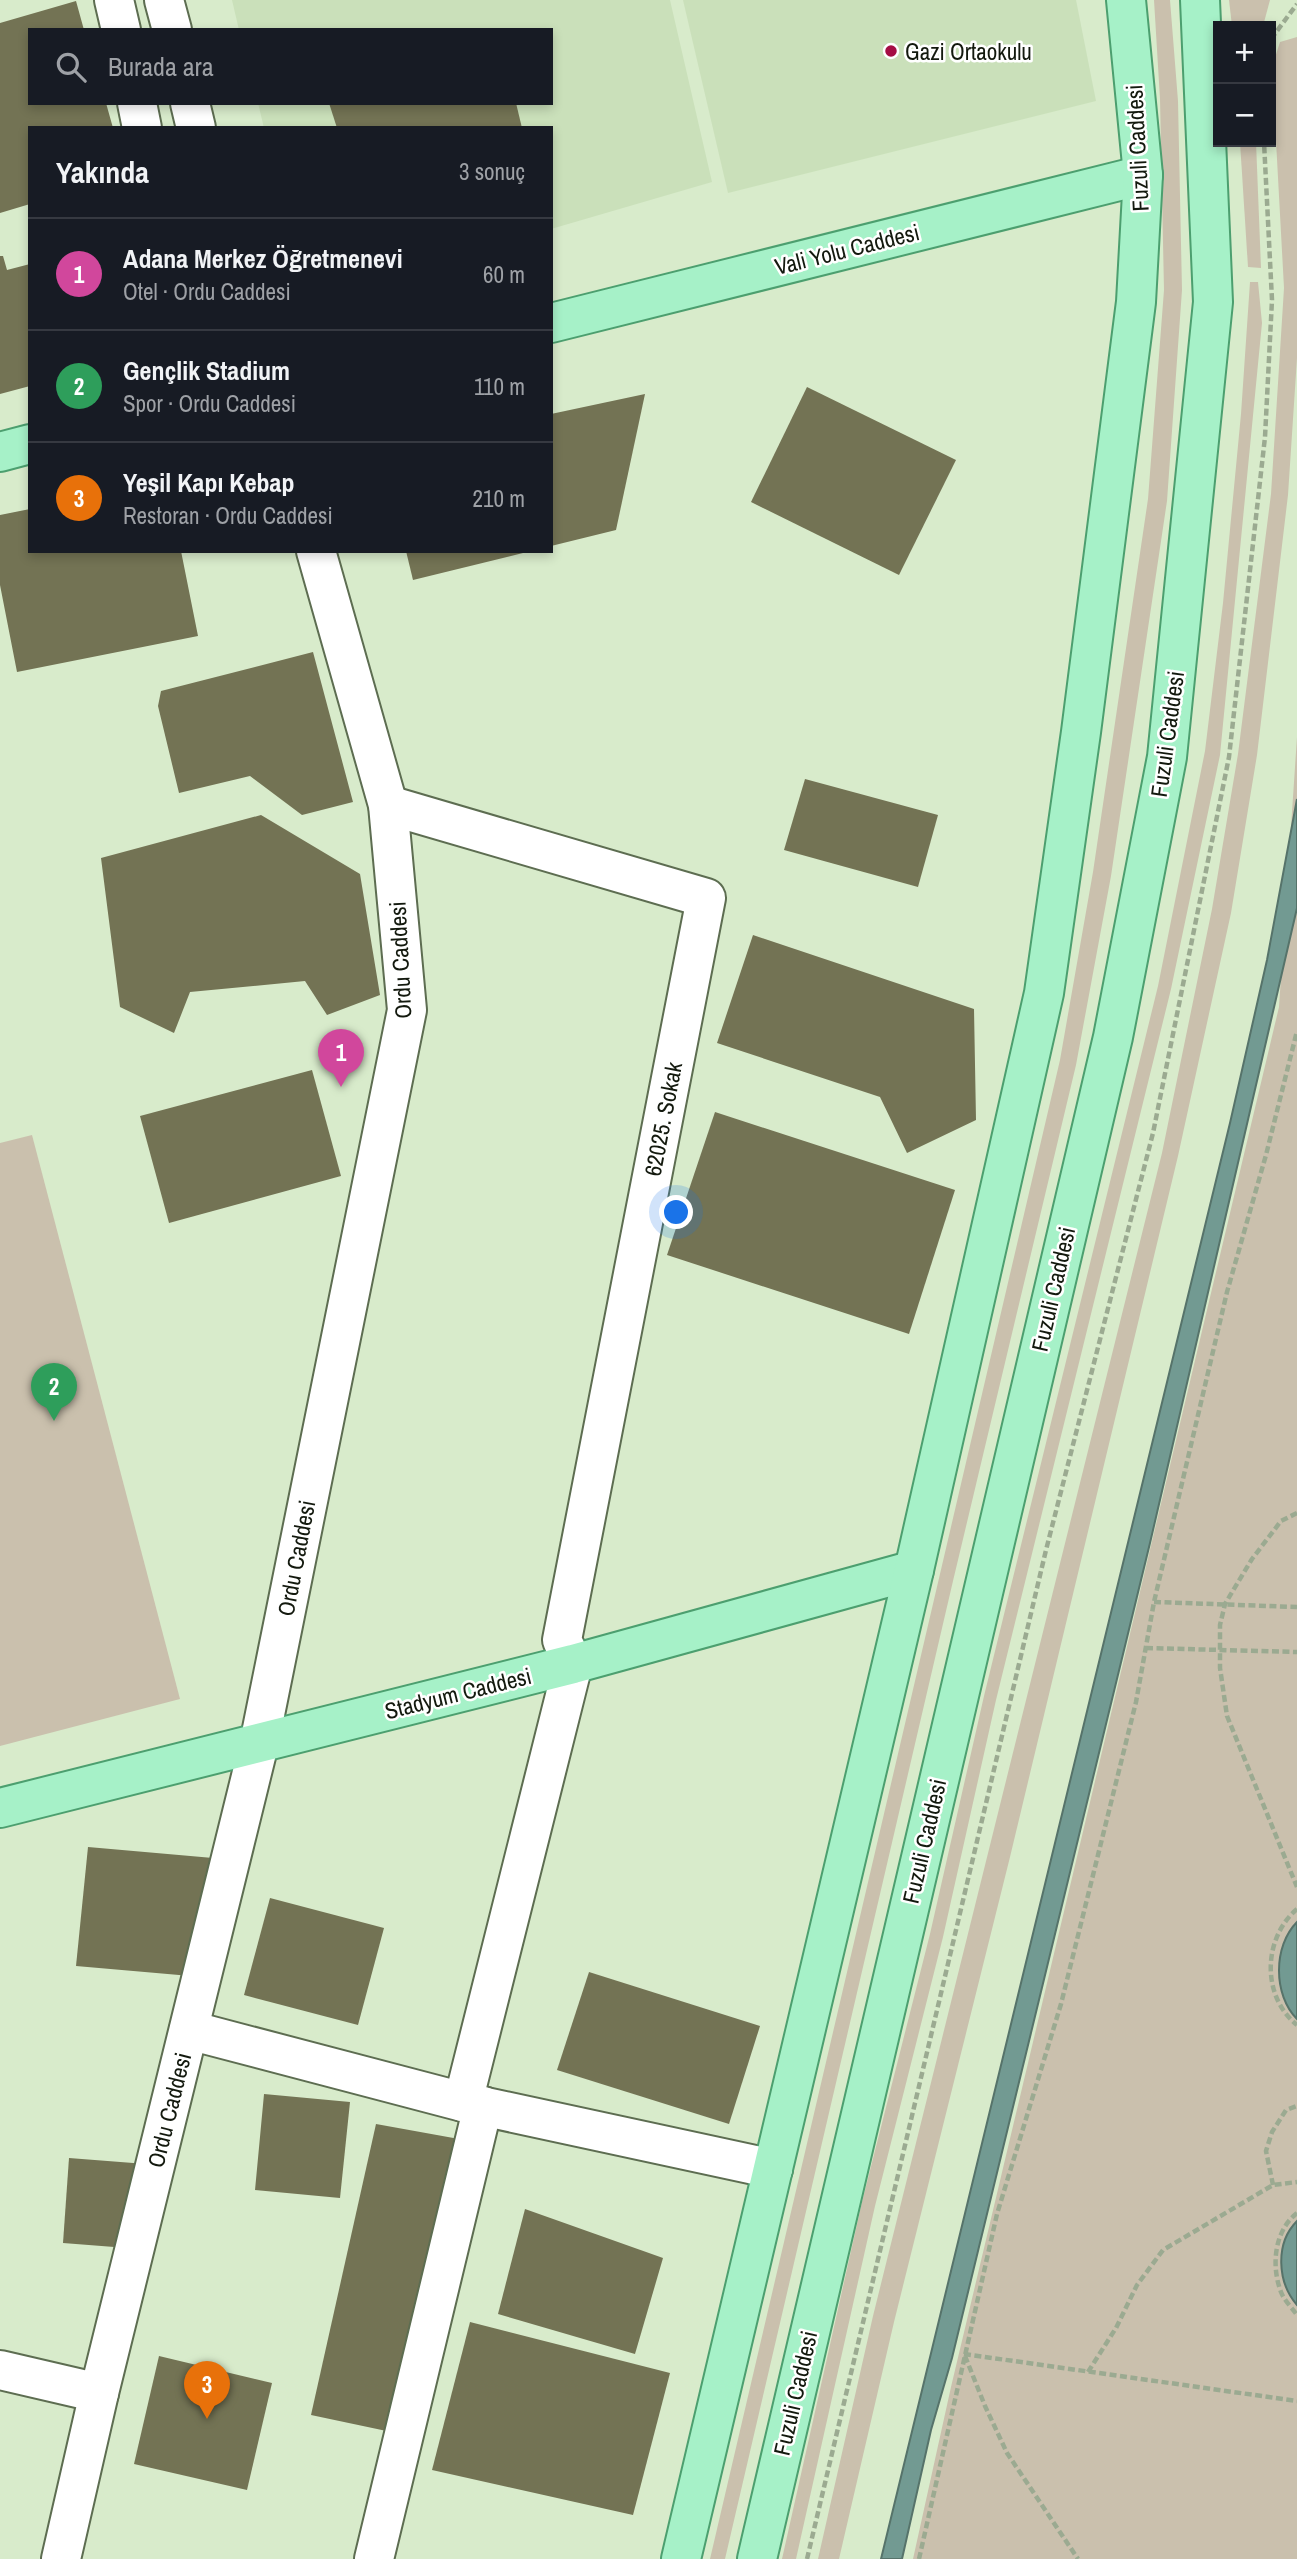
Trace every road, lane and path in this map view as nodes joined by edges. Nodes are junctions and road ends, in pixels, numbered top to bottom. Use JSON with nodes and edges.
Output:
{"nodes":[{"id":1,"x":114,"y":0,"type":"edge"},
{"id":2,"x":164,"y":0,"type":"edge"},
{"id":3,"x":1126,"y":0,"type":"edge"},
{"id":4,"x":1199,"y":0,"type":"edge"},
{"id":5,"x":1297,"y":4,"type":"edge"},
{"id":6,"x":121,"y":28,"type":"edge"},
{"id":7,"x":171,"y":28,"type":"edge"},
{"id":8,"x":1276,"y":31,"type":"edge"},
{"id":9,"x":137,"y":105,"type":"edge"},
{"id":10,"x":190,"y":105,"type":"edge"},
{"id":11,"x":142,"y":126,"type":"edge"},
{"id":12,"x":196,"y":126,"type":"edge"},
{"id":13,"x":1143,"y":175,"type":"junction"},
{"id":14,"x":553,"y":322,"type":"edge"},
{"id":15,"x":28,"y":445,"type":"edge"},
{"id":16,"x":0,"y":452,"type":"edge"},
{"id":17,"x":317,"y":553,"type":"edge"},
{"id":18,"x":388,"y":805,"type":"junction"},
{"id":19,"x":1297,"y":1031,"type":"edge"},
{"id":20,"x":1297,"y":1513,"type":"edge"},
{"id":21,"x":914,"y":1570,"type":"junction"},
{"id":22,"x":1154,"y":1602,"type":"junction"},
{"id":23,"x":1226,"y":1604,"type":"junction"},
{"id":24,"x":1297,"y":1607,"type":"edge"},
{"id":25,"x":1146,"y":1648,"type":"junction"},
{"id":26,"x":1221,"y":1650,"type":"junction"},
{"id":27,"x":1297,"y":1652,"type":"edge"},
{"id":28,"x":573,"y":1664,"type":"junction"},
{"id":29,"x":259,"y":1744,"type":"junction"},
{"id":30,"x":0,"y":1808,"type":"edge"},
{"id":31,"x":1297,"y":1887,"type":"edge"},
{"id":32,"x":1297,"y":1909,"type":"edge"},
{"id":33,"x":1297,"y":2025,"type":"edge"},
{"id":34,"x":189,"y":2030,"type":"junction"},
{"id":35,"x":473,"y":2104,"type":"junction"},
{"id":36,"x":1297,"y":2106,"type":"edge"},
{"id":37,"x":773,"y":2169,"type":"junction"},
{"id":38,"x":1297,"y":2182,"type":"edge"},
{"id":39,"x":1273,"y":2185,"type":"junction"},
{"id":40,"x":1297,"y":2213,"type":"edge"},
{"id":41,"x":1297,"y":2315,"type":"edge"},
{"id":42,"x":964,"y":2354,"type":"junction"},
{"id":43,"x":0,"y":2370,"type":"edge"},
{"id":44,"x":1088,"y":2372,"type":"junction"},
{"id":45,"x":99,"y":2393,"type":"junction"},
{"id":46,"x":1297,"y":2401,"type":"edge"},
{"id":47,"x":61,"y":2559,"type":"edge"},
{"id":48,"x":374,"y":2559,"type":"edge"},
{"id":49,"x":681,"y":2559,"type":"edge"},
{"id":50,"x":757,"y":2559,"type":"edge"},
{"id":51,"x":919,"y":2559,"type":"edge"},
{"id":52,"x":1078,"y":2559,"type":"edge"}],
"edges":[{"from":1,"to":6,"type":"street"},
{"from":2,"to":7,"type":"street"},
{"from":3,"to":13,"type":"main road","name":"Fuzuli Caddesi"},
{"from":4,"to":50,"type":"main road","name":"Fuzuli Caddesi"},
{"from":5,"to":8,"type":"path"},
{"from":9,"to":11,"type":"street"},
{"from":10,"to":12,"type":"street"},
{"from":13,"to":14,"type":"main road","name":"Vali Yolu Caddesi"},
{"from":13,"to":21,"type":"main road","name":"Fuzuli Caddesi"},
{"from":15,"to":16,"type":"main road"},
{"from":17,"to":18,"type":"street","name":"Ordu Caddesi"},
{"from":18,"to":28,"type":"street","name":"62025. Sokak"},
{"from":18,"to":29,"type":"street","name":"Ordu Caddesi"},
{"from":19,"to":22,"type":"path"},
{"from":20,"to":23,"type":"path"},
{"from":21,"to":28,"type":"main road","name":"Stadyum Caddesi"},
{"from":21,"to":37,"type":"main road","name":"Fuzuli Caddesi"},
{"from":22,"to":23,"type":"path"},
{"from":22,"to":25,"type":"path"},
{"from":23,"to":24,"type":"path"},
{"from":23,"to":26,"type":"path"},
{"from":25,"to":26,"type":"path"},
{"from":25,"to":42,"type":"path"},
{"from":26,"to":27,"type":"path"},
{"from":26,"to":31,"type":"path"},
{"from":28,"to":29,"type":"main road","name":"Stadyum Caddesi"},
{"from":28,"to":35,"type":"street"},
{"from":29,"to":30,"type":"main road","name":"Stadyum Caddesi"},
{"from":29,"to":34,"type":"street","name":"Ordu Caddesi"},
{"from":32,"to":33,"type":"path"},
{"from":34,"to":35,"type":"street"},
{"from":34,"to":45,"type":"street","name":"Ordu Caddesi"},
{"from":35,"to":37,"type":"street"},
{"from":35,"to":48,"type":"street"},
{"from":36,"to":39,"type":"path"},
{"from":37,"to":49,"type":"main road","name":"Fuzuli Caddesi"},
{"from":38,"to":39,"type":"path"},
{"from":39,"to":44,"type":"path"},
{"from":40,"to":41,"type":"path"},
{"from":42,"to":44,"type":"path"},
{"from":42,"to":51,"type":"path"},
{"from":42,"to":52,"type":"path"},
{"from":43,"to":45,"type":"street"},
{"from":44,"to":46,"type":"path"},
{"from":45,"to":47,"type":"street","name":"Ordu Caddesi"}]}
